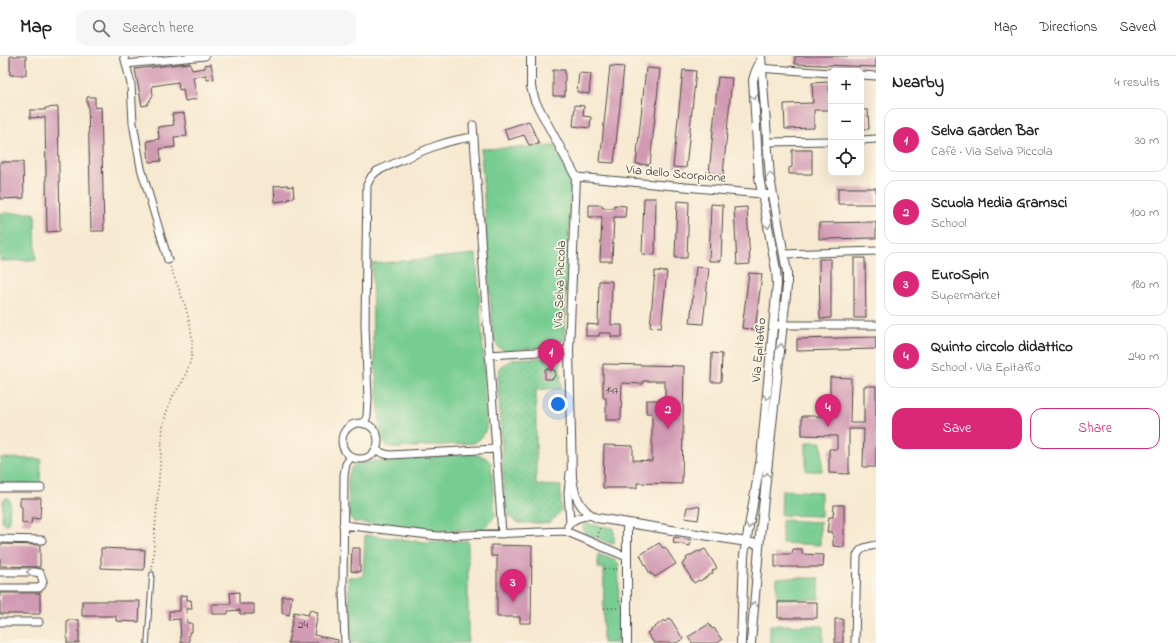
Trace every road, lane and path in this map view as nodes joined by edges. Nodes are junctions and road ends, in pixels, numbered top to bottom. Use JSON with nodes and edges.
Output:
{"nodes":[{"id":1,"x":124,"y":56,"type":"edge"},
{"id":2,"x":205,"y":56,"type":"edge"},
{"id":3,"x":531,"y":56,"type":"edge"},
{"id":4,"x":760,"y":63,"type":"edge"},
{"id":5,"x":126,"y":64,"type":"junction"},
{"id":6,"x":828,"y":73,"type":"edge"},
{"id":7,"x":864,"y":75,"type":"edge"},
{"id":8,"x":876,"y":76,"type":"edge"},
{"id":9,"x":473,"y":125,"type":"dead end"},
{"id":10,"x":474,"y":137,"type":"junction"},
{"id":11,"x":876,"y":139,"type":"edge"},
{"id":12,"x":864,"y":140,"type":"edge"},
{"id":13,"x":828,"y":141,"type":"edge"},
{"id":14,"x":767,"y":142,"type":"junction"},
{"id":15,"x":576,"y":176,"type":"junction"},
{"id":16,"x":762,"y":194,"type":"junction"},
{"id":17,"x":773,"y":194,"type":"junction"},
{"id":18,"x":876,"y":251,"type":"edge"},
{"id":19,"x":784,"y":254,"type":"junction"},
{"id":20,"x":168,"y":260,"type":"joint"},
{"id":21,"x":773,"y":325,"type":"junction"},
{"id":22,"x":783,"y":325,"type":"junction"},
{"id":23,"x":876,"y":325,"type":"edge"},
{"id":24,"x":570,"y":350,"type":"junction"},
{"id":25,"x":489,"y":355,"type":"junction"},
{"id":26,"x":364,"y":424,"type":"junction"},
{"id":27,"x":496,"y":449,"type":"junction"},
{"id":28,"x":375,"y":450,"type":"junction"},
{"id":29,"x":351,"y":457,"type":"junction"},
{"id":30,"x":571,"y":464,"type":"junction"},
{"id":31,"x":0,"y":488,"type":"edge"},
{"id":32,"x":40,"y":488,"type":"dead end"},
{"id":33,"x":591,"y":515,"type":"junction"},
{"id":34,"x":601,"y":519,"type":"junction"},
{"id":35,"x":570,"y":522,"type":"junction"},
{"id":36,"x":627,"y":524,"type":"junction"},
{"id":37,"x":343,"y":525,"type":"junction"},
{"id":38,"x":565,"y":531,"type":"junction"},
{"id":39,"x":502,"y":534,"type":"junction"},
{"id":40,"x":0,"y":539,"type":"edge"},
{"id":41,"x":42,"y":540,"type":"dead end"},
{"id":42,"x":746,"y":542,"type":"junction"},
{"id":43,"x":596,"y":544,"type":"junction"},
{"id":44,"x":759,"y":544,"type":"junction"},
{"id":45,"x":876,"y":545,"type":"edge"},
{"id":46,"x":627,"y":557,"type":"junction"},
{"id":47,"x":604,"y":569,"type":"dead end"},
{"id":48,"x":619,"y":569,"type":"dead end"},
{"id":49,"x":0,"y":572,"type":"edge"},
{"id":50,"x":152,"y":574,"type":"joint"},
{"id":51,"x":0,"y":588,"type":"edge"},
{"id":52,"x":604,"y":608,"type":"dead end"},
{"id":53,"x":619,"y":608,"type":"dead end"},
{"id":54,"x":0,"y":622,"type":"edge"},
{"id":55,"x":39,"y":622,"type":"dead end"},
{"id":56,"x":147,"y":643,"type":"edge"},
{"id":57,"x":345,"y":643,"type":"edge"},
{"id":58,"x":627,"y":643,"type":"edge"},
{"id":59,"x":741,"y":643,"type":"edge"},
{"id":60,"x":750,"y":643,"type":"edge"},
{"id":61,"x":855,"y":643,"type":"edge"}],
"edges":[{"from":1,"to":5,"type":"street"},
{"from":2,"to":5,"type":"street"},
{"from":3,"to":15,"type":"street"},
{"from":4,"to":6,"type":"street"},
{"from":4,"to":14,"type":"street","name":"Via Epitaffio"},
{"from":4,"to":16,"type":"street","name":"Via Epitaffio","one_way":true},
{"from":5,"to":20,"type":"street"},
{"from":7,"to":8,"type":"street"},
{"from":9,"to":10,"type":"street"},
{"from":10,"to":25,"type":"street"},
{"from":10,"to":26,"type":"street"},
{"from":11,"to":12,"type":"street"},
{"from":13,"to":14,"type":"street"},
{"from":17,"to":14,"type":"street","name":"Via Epitaffio","one_way":true},
{"from":15,"to":16,"type":"street","name":"Via dello Scorpione"},
{"from":15,"to":24,"type":"street","name":"Via Selva Piccola"},
{"from":16,"to":17,"type":"street","name":"Via dello Scorpione"},
{"from":16,"to":21,"type":"street","name":"Via Epitaffio","one_way":true},
{"from":17,"to":19,"type":"street","name":"Via Epitaffio"},
{"from":18,"to":19,"type":"street"},
{"from":19,"to":22,"type":"street","name":"Via Epitaffio"},
{"from":20,"to":50,"type":"path"},
{"from":21,"to":22,"type":"street"},
{"from":21,"to":42,"type":"street","name":"Via Epitaffio","one_way":true},
{"from":22,"to":23,"type":"street"},
{"from":44,"to":22,"type":"street","name":"Via Epitaffio","one_way":true},
{"from":24,"to":25,"type":"street"},
{"from":24,"to":30,"type":"street","name":"Via Selva Piccola"},
{"from":25,"to":27,"type":"street"},
{"from":26,"to":28,"type":"street"},
{"from":26,"to":29,"type":"street"},
{"from":27,"to":28,"type":"street"},
{"from":27,"to":39,"type":"street"},
{"from":28,"to":29,"type":"street"},
{"from":29,"to":37,"type":"street"},
{"from":30,"to":33,"type":"street","name":"Via Selva Piccola"},
{"from":30,"to":35,"type":"street"},
{"from":31,"to":32,"type":"street"},
{"from":33,"to":34,"type":"street","name":"Via Selva Piccola"},
{"from":33,"to":35,"type":"street"},
{"from":34,"to":36,"type":"street","name":"Via Selva Piccola"},
{"from":34,"to":43,"type":"path"},
{"from":35,"to":38,"type":"street"},
{"from":36,"to":42,"type":"street","name":"Via Selva Piccola"},
{"from":36,"to":46,"type":"street"},
{"from":37,"to":39,"type":"street"},
{"from":37,"to":57,"type":"street"},
{"from":38,"to":39,"type":"street"},
{"from":38,"to":43,"type":"street"},
{"from":40,"to":41,"type":"street"},
{"from":42,"to":44,"type":"street","name":"Via Selva Piccola"},
{"from":42,"to":59,"type":"street","name":"Via Epitaffio"},
{"from":43,"to":46,"type":"street"},
{"from":60,"to":44,"type":"street","name":"Via Epitaffio","one_way":true},
{"from":45,"to":61,"type":"street"},
{"from":46,"to":58,"type":"street"},
{"from":47,"to":48,"type":"path"},
{"from":51,"to":49,"type":"street","one_way":true},
{"from":50,"to":56,"type":"lane"},
{"from":52,"to":53,"type":"path"},
{"from":54,"to":55,"type":"street"}]}
